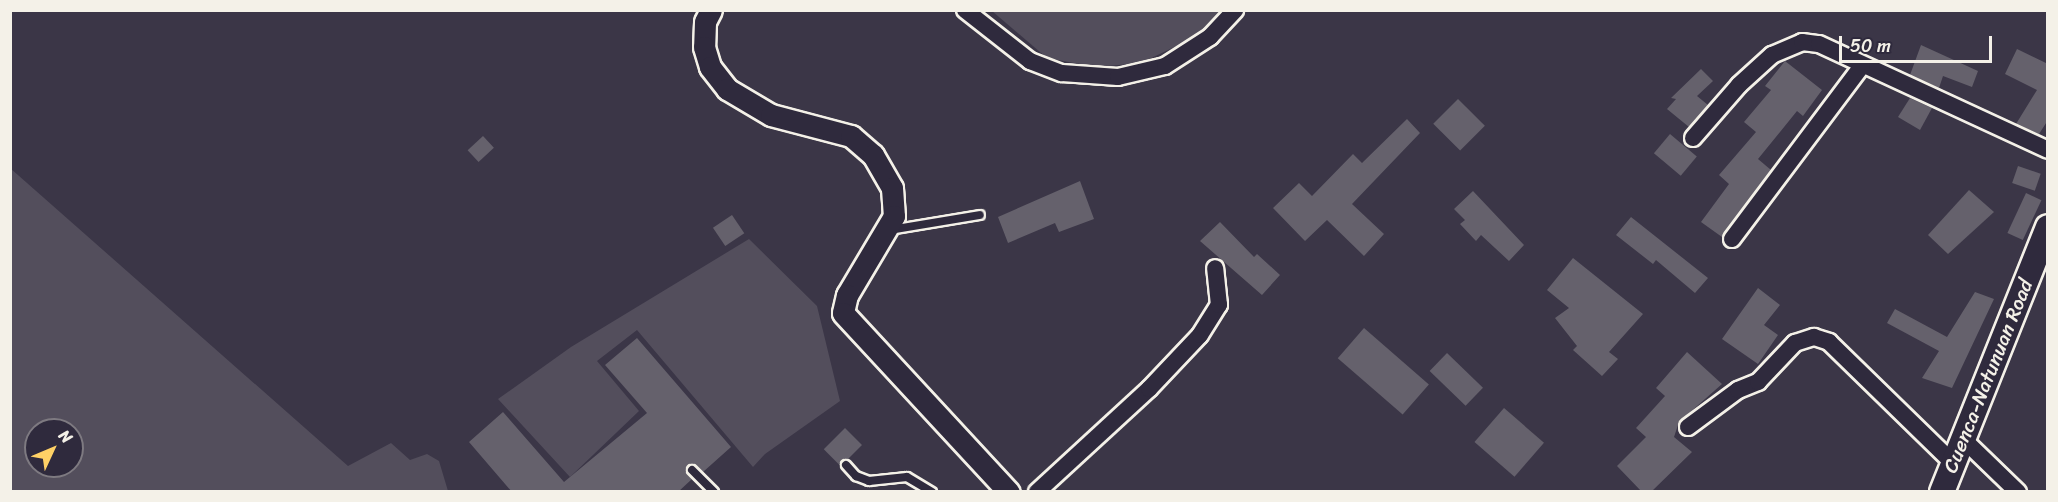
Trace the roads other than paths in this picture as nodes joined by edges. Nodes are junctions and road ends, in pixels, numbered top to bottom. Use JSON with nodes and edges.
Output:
{"nodes":[{"id":1,"x":711,"y":10,"type":"edge"},
{"id":2,"x":965,"y":10,"type":"edge"},
{"id":3,"x":1235,"y":10,"type":"edge"},
{"id":4,"x":1862,"y":66,"type":"junction"},
{"id":5,"x":1693,"y":138,"type":"dead end"},
{"id":6,"x":2048,"y":150,"type":"edge"},
{"id":7,"x":980,"y":215,"type":"dead end"},
{"id":8,"x":2048,"y":227,"type":"edge"},
{"id":9,"x":886,"y":230,"type":"junction"},
{"id":10,"x":1731,"y":238,"type":"dead end"},
{"id":11,"x":1215,"y":268,"type":"dead end"},
{"id":12,"x":1688,"y":427,"type":"dead end"},
{"id":13,"x":1962,"y":438,"type":"junction"},
{"id":14,"x":1953,"y":463,"type":"junction"},
{"id":15,"x":846,"y":465,"type":"dead end"},
{"id":16,"x":692,"y":470,"type":"dead end"},
{"id":17,"x":714,"y":492,"type":"edge"},
{"id":18,"x":932,"y":492,"type":"edge"},
{"id":19,"x":1009,"y":492,"type":"edge"},
{"id":20,"x":1037,"y":492,"type":"edge"},
{"id":21,"x":1942,"y":492,"type":"edge"},
{"id":22,"x":2018,"y":492,"type":"edge"}],
"edges":[{"from":1,"to":9,"type":"street"},
{"from":2,"to":3,"type":"street"},
{"from":4,"to":5,"type":"street"},
{"from":4,"to":6,"type":"street"},
{"from":4,"to":10,"type":"street"},
{"from":7,"to":9,"type":"lane"},
{"from":8,"to":13,"type":"main road","name":"Cuenca-Natunuan Road"},
{"from":9,"to":19,"type":"street"},
{"from":11,"to":20,"type":"street"},
{"from":12,"to":14,"type":"street"},
{"from":13,"to":14,"type":"main road","name":"Cuenca-Natunuan Road"},
{"from":13,"to":22,"type":"street"},
{"from":14,"to":21,"type":"main road","name":"Cuenca-Natunuan Road"},
{"from":15,"to":18,"type":"lane"},
{"from":16,"to":17,"type":"lane"}]}
